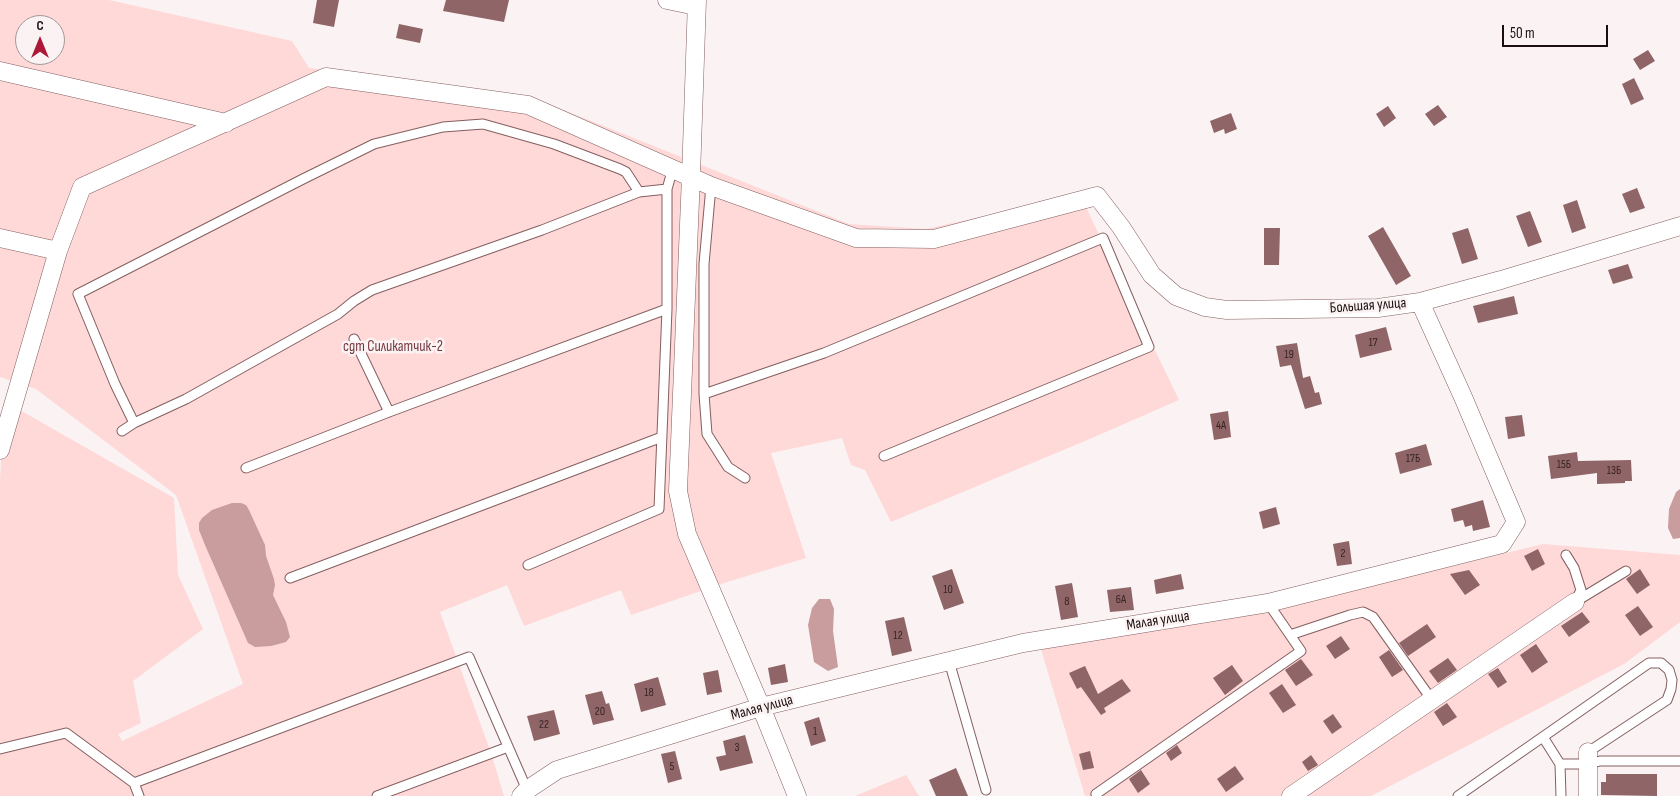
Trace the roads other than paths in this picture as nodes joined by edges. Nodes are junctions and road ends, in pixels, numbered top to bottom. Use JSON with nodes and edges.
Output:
{"nodes":[{"id":1,"x":667,"y":0,"type":"edge"},
{"id":2,"x":696,"y":3,"type":"edge"},
{"id":3,"x":0,"y":71,"type":"edge"},
{"id":4,"x":226,"y":122,"type":"junction"},
{"id":5,"x":673,"y":168,"type":"junction"},
{"id":6,"x":691,"y":176,"type":"junction"},
{"id":7,"x":711,"y":186,"type":"junction"},
{"id":8,"x":667,"y":189,"type":"junction"},
{"id":9,"x":639,"y":192,"type":"junction"},
{"id":10,"x":1680,"y":226,"type":"edge"},
{"id":11,"x":0,"y":238,"type":"edge"},
{"id":12,"x":58,"y":251,"type":"junction"},
{"id":13,"x":1420,"y":302,"type":"junction"},
{"id":14,"x":668,"y":309,"type":"junction"},
{"id":15,"x":354,"y":339,"type":"dead end"},
{"id":16,"x":704,"y":394,"type":"junction"},
{"id":17,"x":390,"y":412,"type":"junction"},
{"id":18,"x":134,"y":423,"type":"junction"},
{"id":19,"x":122,"y":430,"type":"dead end"},
{"id":20,"x":662,"y":437,"type":"junction"},
{"id":21,"x":0,"y":450,"type":"edge"},
{"id":22,"x":884,"y":456,"type":"dead end"},
{"id":23,"x":246,"y":468,"type":"dead end"},
{"id":24,"x":745,"y":478,"type":"dead end"},
{"id":25,"x":1566,"y":555,"type":"dead end"},
{"id":26,"x":528,"y":565,"type":"dead end"},
{"id":27,"x":1626,"y":571,"type":"dead end"},
{"id":28,"x":290,"y":578,"type":"dead end"},
{"id":29,"x":1575,"y":602,"type":"junction"},
{"id":30,"x":1268,"y":603,"type":"junction"},
{"id":31,"x":1290,"y":635,"type":"junction"},
{"id":32,"x":949,"y":662,"type":"junction"},
{"id":33,"x":1432,"y":700,"type":"junction"},
{"id":34,"x":761,"y":707,"type":"junction"},
{"id":35,"x":1543,"y":737,"type":"junction"},
{"id":36,"x":508,"y":747,"type":"junction"},
{"id":37,"x":0,"y":749,"type":"edge"},
{"id":38,"x":1588,"y":758,"type":"junction"},
{"id":39,"x":1680,"y":761,"type":"edge"},
{"id":40,"x":1560,"y":764,"type":"junction"},
{"id":41,"x":134,"y":783,"type":"junction"},
{"id":42,"x":986,"y":790,"type":"dead end"},
{"id":43,"x":524,"y":793,"type":"edge"},
{"id":44,"x":139,"y":796,"type":"edge"},
{"id":45,"x":377,"y":796,"type":"edge"},
{"id":46,"x":797,"y":796,"type":"edge"},
{"id":47,"x":1097,"y":796,"type":"edge"},
{"id":48,"x":1291,"y":796,"type":"edge"},
{"id":49,"x":1458,"y":796,"type":"edge"},
{"id":50,"x":1561,"y":796,"type":"edge"},
{"id":51,"x":1588,"y":796,"type":"edge"}],
"edges":[{"from":1,"to":2,"type":"street"},
{"from":2,"to":6,"type":"street"},
{"from":3,"to":4,"type":"street"},
{"from":4,"to":5,"type":"street"},
{"from":4,"to":12,"type":"street"},
{"from":5,"to":6,"type":"street"},
{"from":5,"to":8,"type":"lane"},
{"from":6,"to":7,"type":"street"},
{"from":6,"to":34,"type":"street"},
{"from":7,"to":13,"type":"street","name":"Большая улица"},
{"from":7,"to":16,"type":"lane"},
{"from":8,"to":9,"type":"lane"},
{"from":8,"to":14,"type":"lane"},
{"from":9,"to":18,"type":"lane"},
{"from":9,"to":18,"type":"lane"},
{"from":10,"to":13,"type":"street","name":"Большая улица"},
{"from":11,"to":12,"type":"street"},
{"from":12,"to":21,"type":"street"},
{"from":13,"to":30,"type":"street","name":"Малая улица"},
{"from":14,"to":17,"type":"lane"},
{"from":14,"to":20,"type":"lane"},
{"from":15,"to":17,"type":"lane"},
{"from":16,"to":22,"type":"lane"},
{"from":16,"to":24,"type":"lane"},
{"from":17,"to":23,"type":"lane"},
{"from":18,"to":19,"type":"lane"},
{"from":20,"to":26,"type":"lane"},
{"from":20,"to":28,"type":"lane"},
{"from":25,"to":29,"type":"lane"},
{"from":27,"to":29,"type":"lane"},
{"from":29,"to":33,"type":"street"},
{"from":30,"to":31,"type":"lane"},
{"from":30,"to":32,"type":"street","name":"Малая улица"},
{"from":31,"to":33,"type":"lane"},
{"from":31,"to":47,"type":"lane"},
{"from":32,"to":34,"type":"street","name":"Малая улица"},
{"from":32,"to":42,"type":"lane"},
{"from":33,"to":48,"type":"street"},
{"from":34,"to":43,"type":"street","name":"Малая улица"},
{"from":34,"to":46,"type":"street"},
{"from":35,"to":38,"type":"lane"},
{"from":35,"to":40,"type":"lane"},
{"from":35,"to":49,"type":"lane"},
{"from":36,"to":41,"type":"lane"},
{"from":36,"to":43,"type":"lane"},
{"from":36,"to":45,"type":"lane"},
{"from":37,"to":41,"type":"lane"},
{"from":38,"to":39,"type":"lane"},
{"from":38,"to":40,"type":"lane"},
{"from":38,"to":51,"type":"street"},
{"from":40,"to":50,"type":"lane"},
{"from":41,"to":44,"type":"lane"}]}
